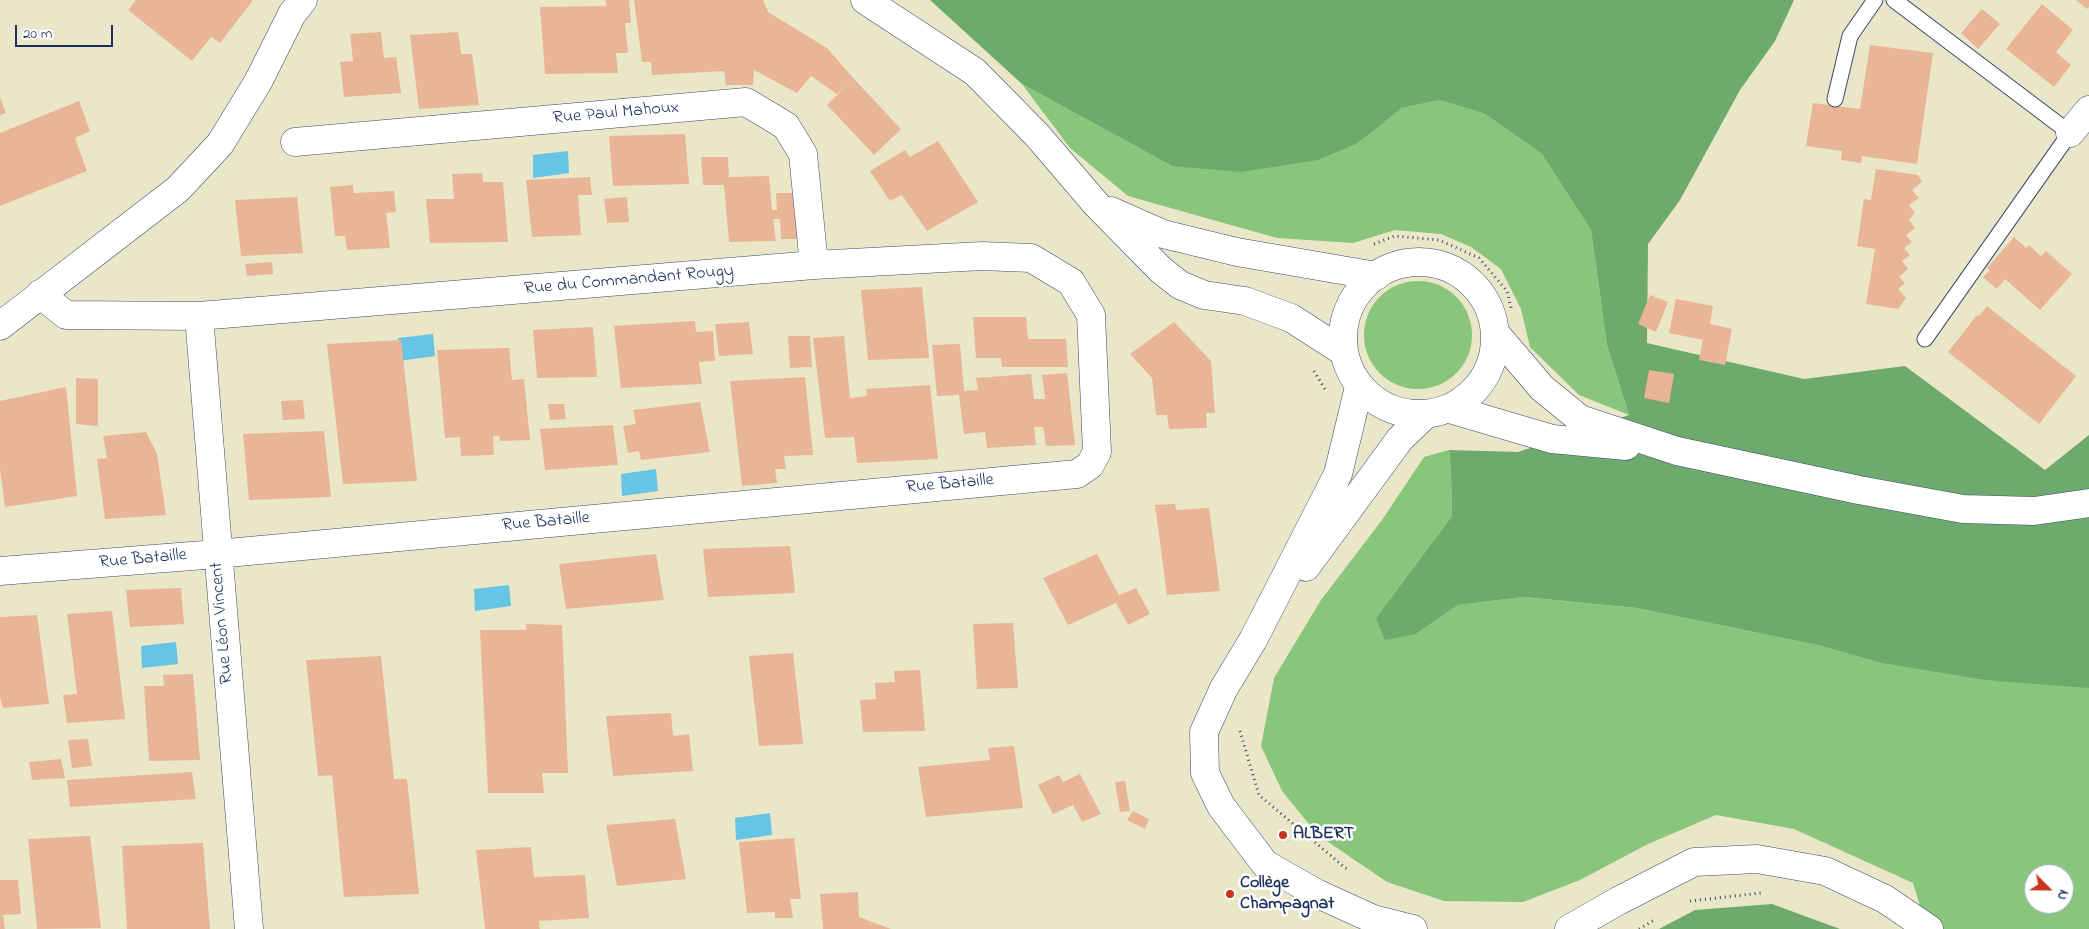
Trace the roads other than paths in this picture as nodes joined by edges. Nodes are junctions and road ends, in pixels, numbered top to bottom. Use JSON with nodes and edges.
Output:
{"nodes":[{"id":1,"x":303,"y":0,"type":"edge"},
{"id":2,"x":865,"y":0,"type":"edge"},
{"id":3,"x":1875,"y":0,"type":"edge"},
{"id":4,"x":1894,"y":0,"type":"edge"},
{"id":5,"x":885,"y":7,"type":"edge"},
{"id":6,"x":1835,"y":98,"type":"dead end"},
{"id":7,"x":2089,"y":110,"type":"edge"},
{"id":8,"x":2070,"y":133,"type":"junction"},
{"id":9,"x":295,"y":142,"type":"dead end"},
{"id":10,"x":1096,"y":204,"type":"junction"},
{"id":11,"x":814,"y":265,"type":"junction"},
{"id":12,"x":1376,"y":276,"type":"junction"},
{"id":13,"x":40,"y":294,"type":"junction"},
{"id":14,"x":0,"y":307,"type":"edge"},
{"id":15,"x":199,"y":316,"type":"junction"},
{"id":16,"x":0,"y":326,"type":"edge"},
{"id":17,"x":1496,"y":334,"type":"junction"},
{"id":18,"x":1926,"y":339,"type":"dead end"},
{"id":19,"x":1344,"y":352,"type":"junction"},
{"id":20,"x":1359,"y":387,"type":"junction"},
{"id":21,"x":1438,"y":412,"type":"junction"},
{"id":22,"x":1677,"y":451,"type":"junction"},
{"id":23,"x":1090,"y":465,"type":"joint"},
{"id":24,"x":2089,"y":503,"type":"edge"},
{"id":25,"x":217,"y":554,"type":"junction"},
{"id":26,"x":0,"y":571,"type":"edge"},
{"id":27,"x":1252,"y":640,"type":"junction"},
{"id":28,"x":249,"y":929,"type":"edge"},
{"id":29,"x":1413,"y":929,"type":"edge"},
{"id":30,"x":1569,"y":929,"type":"edge"},
{"id":31,"x":1929,"y":929,"type":"edge"}],
"edges":[{"from":1,"to":13,"type":"street"},
{"from":2,"to":5,"type":"street"},
{"from":3,"to":6,"type":"lane"},
{"from":4,"to":8,"type":"lane"},
{"from":5,"to":10,"type":"street"},
{"from":7,"to":8,"type":"street"},
{"from":8,"to":18,"type":"lane"},
{"from":9,"to":11,"type":"street","name":"Rue Paul Mahoux"},
{"from":10,"to":12,"type":"street"},
{"from":10,"to":19,"type":"street"},
{"from":11,"to":15,"type":"street","name":"Rue du Commandant Rougy"},
{"from":11,"to":23,"type":"street","name":"Rue du Commandant Rougy"},
{"from":12,"to":17,"type":"street"},
{"from":12,"to":19,"type":"street"},
{"from":13,"to":14,"type":"street"},
{"from":13,"to":15,"type":"street","name":"Rue du Commandant Rougy"},
{"from":13,"to":16,"type":"street"},
{"from":15,"to":25,"type":"street","name":"Rue Léon Vincent"},
{"from":17,"to":21,"type":"street"},
{"from":17,"to":22,"type":"street"},
{"from":19,"to":20,"type":"street"},
{"from":20,"to":21,"type":"street"},
{"from":20,"to":27,"type":"street"},
{"from":21,"to":22,"type":"street"},
{"from":21,"to":27,"type":"street"},
{"from":22,"to":24,"type":"street"},
{"from":23,"to":25,"type":"street","name":"Rue Bataille"},
{"from":25,"to":26,"type":"street","name":"Rue Bataille"},
{"from":25,"to":28,"type":"street","name":"Rue Léon Vincent"},
{"from":27,"to":29,"type":"street"},
{"from":30,"to":31,"type":"street"}]}
